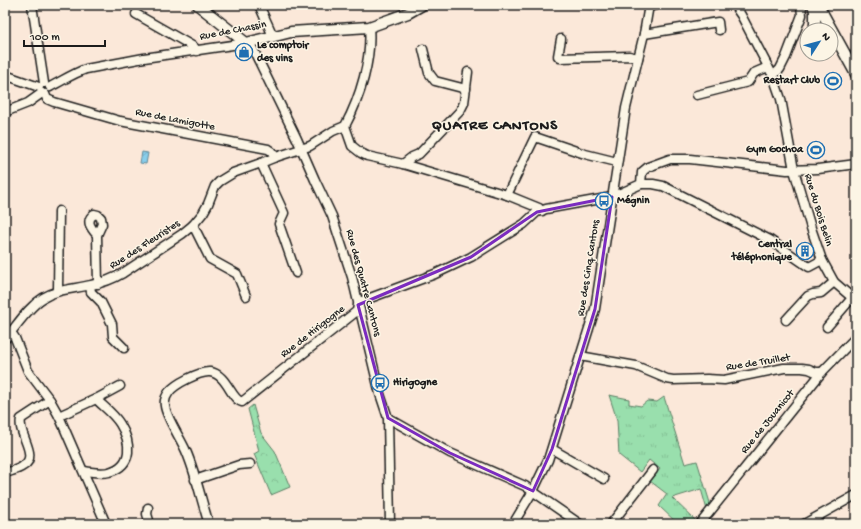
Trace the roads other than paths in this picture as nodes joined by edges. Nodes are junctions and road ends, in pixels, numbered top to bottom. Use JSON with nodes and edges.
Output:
{"nodes":[{"id":1,"x":32,"y":5,"type":"edge"},
{"id":2,"x":198,"y":5,"type":"edge"},
{"id":3,"x":259,"y":5,"type":"edge"},
{"id":4,"x":422,"y":5,"type":"edge"},
{"id":5,"x":734,"y":5,"type":"edge"},
{"id":6,"x":801,"y":5,"type":"edge"},
{"id":7,"x":813,"y":5,"type":"edge"},
{"id":8,"x":652,"y":6,"type":"edge"},
{"id":9,"x":820,"y":7,"type":"edge"},
{"id":10,"x":136,"y":14,"type":"dead end"},
{"id":11,"x":815,"y":22,"type":"edge"},
{"id":12,"x":369,"y":27,"type":"junction"},
{"id":13,"x":719,"y":30,"type":"dead end"},
{"id":14,"x":644,"y":34,"type":"junction"},
{"id":15,"x":273,"y":36,"type":"junction"},
{"id":16,"x":561,"y":39,"type":"dead end"},
{"id":17,"x":246,"y":43,"type":"junction"},
{"id":18,"x":423,"y":49,"type":"dead end"},
{"id":19,"x":198,"y":51,"type":"junction"},
{"id":20,"x":638,"y":58,"type":"junction"},
{"id":21,"x":768,"y":68,"type":"junction"},
{"id":22,"x":468,"y":72,"type":"dead end"},
{"id":23,"x":856,"y":74,"type":"edge"},
{"id":24,"x":5,"y":75,"type":"edge"},
{"id":25,"x":773,"y":76,"type":"junction"},
{"id":26,"x":44,"y":89,"type":"junction"},
{"id":27,"x":466,"y":89,"type":"junction"},
{"id":28,"x":697,"y":95,"type":"dead end"},
{"id":29,"x":5,"y":112,"type":"edge"},
{"id":30,"x":345,"y":126,"type":"junction"},
{"id":31,"x":302,"y":148,"type":"junction"},
{"id":32,"x":276,"y":157,"type":"junction"},
{"id":33,"x":617,"y":162,"type":"junction"},
{"id":34,"x":261,"y":164,"type":"junction"},
{"id":35,"x":403,"y":164,"type":"junction"},
{"id":36,"x":856,"y":164,"type":"edge"},
{"id":37,"x":794,"y":170,"type":"junction"},
{"id":38,"x":640,"y":184,"type":"junction"},
{"id":39,"x":507,"y":195,"type":"junction"},
{"id":40,"x":612,"y":197,"type":"junction"},
{"id":41,"x":59,"y":211,"type":"dead end"},
{"id":42,"x":542,"y":211,"type":"junction"},
{"id":43,"x":193,"y":226,"type":"junction"},
{"id":44,"x":97,"y":235,"type":"dead end"},
{"id":45,"x":822,"y":260,"type":"junction"},
{"id":46,"x":296,"y":273,"type":"dead end"},
{"id":47,"x":834,"y":282,"type":"junction"},
{"id":48,"x":98,"y":284,"type":"junction"},
{"id":49,"x":90,"y":286,"type":"junction"},
{"id":50,"x":58,"y":291,"type":"junction"},
{"id":51,"x":246,"y":296,"type":"dead end"},
{"id":52,"x":854,"y":300,"type":"edge"},
{"id":53,"x":358,"y":305,"type":"junction"},
{"id":54,"x":786,"y":320,"type":"dead end"},
{"id":55,"x":827,"y":327,"type":"dead end"},
{"id":56,"x":12,"y":332,"type":"junction"},
{"id":57,"x":856,"y":337,"type":"edge"},
{"id":58,"x":5,"y":340,"type":"edge"},
{"id":59,"x":124,"y":348,"type":"dead end"},
{"id":60,"x":580,"y":356,"type":"junction"},
{"id":61,"x":822,"y":372,"type":"junction"},
{"id":62,"x":120,"y":386,"type":"dead end"},
{"id":63,"x":96,"y":399,"type":"junction"},
{"id":64,"x":50,"y":400,"type":"junction"},
{"id":65,"x":59,"y":416,"type":"junction"},
{"id":66,"x":388,"y":418,"type":"junction"},
{"id":67,"x":552,"y":449,"type":"junction"},
{"id":68,"x":250,"y":464,"type":"dead end"},
{"id":69,"x":653,"y":470,"type":"dead end"},
{"id":70,"x":84,"y":471,"type":"junction"},
{"id":71,"x":5,"y":473,"type":"edge"},
{"id":72,"x":604,"y":479,"type":"dead end"},
{"id":73,"x":195,"y":480,"type":"junction"},
{"id":74,"x":533,"y":491,"type":"junction"},
{"id":75,"x":856,"y":495,"type":"edge"},
{"id":76,"x":148,"y":508,"type":"dead end"},
{"id":77,"x":106,"y":524,"type":"edge"},
{"id":78,"x":150,"y":524,"type":"edge"},
{"id":79,"x":209,"y":524,"type":"edge"},
{"id":80,"x":390,"y":524,"type":"edge"},
{"id":81,"x":513,"y":524,"type":"edge"},
{"id":82,"x":580,"y":524,"type":"edge"},
{"id":83,"x":611,"y":524,"type":"edge"},
{"id":84,"x":700,"y":524,"type":"edge"},
{"id":85,"x":804,"y":524,"type":"edge"}],
"edges":[{"from":1,"to":26,"type":"street"},
{"from":2,"to":17,"type":"main road"},
{"from":3,"to":15,"type":"street"},
{"from":4,"to":12,"type":"main road","name":"Rue de Chassin"},
{"from":5,"to":21,"type":"street","name":"Rue du Bois Belin"},
{"from":6,"to":25,"type":"street"},
{"from":7,"to":11,"type":"main road"},
{"from":8,"to":14,"type":"street","name":"Rue des Cinq Cantons"},
{"from":9,"to":23,"type":"main road"},
{"from":10,"to":19,"type":"street"},
{"from":12,"to":15,"type":"main road","name":"Rue de Chassin"},
{"from":12,"to":30,"type":"street"},
{"from":13,"to":14,"type":"street"},
{"from":14,"to":20,"type":"street","name":"Rue des Cinq Cantons"},
{"from":15,"to":17,"type":"main road","name":"Rue de Chassin"},
{"from":16,"to":20,"type":"street"},
{"from":17,"to":19,"type":"street","name":"Rue de Chassin"},
{"from":17,"to":31,"type":"street","name":"Rue des Quatre Cantons"},
{"from":18,"to":27,"type":"street"},
{"from":19,"to":26,"type":"street","name":"Rue de Chassin"},
{"from":20,"to":33,"type":"street","name":"Rue des Cinq Cantons"},
{"from":21,"to":25,"type":"street","name":"Rue du Bois Belin"},
{"from":21,"to":28,"type":"street"},
{"from":22,"to":27,"type":"street"},
{"from":24,"to":26,"type":"street","name":"Rue de Lamigotte"},
{"from":25,"to":37,"type":"street","name":"Rue du Bois Belin"},
{"from":26,"to":29,"type":"street","name":"Rue de Chassin"},
{"from":26,"to":32,"type":"street","name":"Rue de Lamigotte"},
{"from":27,"to":35,"type":"street"},
{"from":30,"to":31,"type":"street"},
{"from":30,"to":35,"type":"street"},
{"from":31,"to":32,"type":"street"},
{"from":31,"to":53,"type":"street","name":"Rue des Quatre Cantons"},
{"from":32,"to":34,"type":"street","name":"Rue des Fleuristes"},
{"from":33,"to":39,"type":"street"},
{"from":33,"to":40,"type":"street","name":"Rue des Cinq Cantons"},
{"from":34,"to":43,"type":"street","name":"Rue des Fleuristes"},
{"from":34,"to":46,"type":"street"},
{"from":35,"to":39,"type":"street"},
{"from":36,"to":37,"type":"street"},
{"from":37,"to":38,"type":"street"},
{"from":37,"to":45,"type":"street","name":"Rue du Bois Belin"},
{"from":38,"to":40,"type":"street","name":"Rue de Hirigogne"},
{"from":38,"to":45,"type":"street"},
{"from":39,"to":42,"type":"street"},
{"from":40,"to":42,"type":"street","name":"Rue de Hirigogne"},
{"from":40,"to":60,"type":"street","name":"Rue des Cinq Cantons"},
{"from":41,"to":50,"type":"street"},
{"from":42,"to":53,"type":"street","name":"Rue de Hirigogne"},
{"from":43,"to":48,"type":"street","name":"Rue des Fleuristes"},
{"from":43,"to":51,"type":"street"},
{"from":44,"to":48,"type":"street"},
{"from":45,"to":47,"type":"street","name":"Rue du Bois Belin"},
{"from":47,"to":52,"type":"street","name":"Rue du Bois Belin"},
{"from":47,"to":54,"type":"street"},
{"from":48,"to":49,"type":"street","name":"Rue des Fleuristes"},
{"from":49,"to":50,"type":"street","name":"Rue des Fleuristes"},
{"from":49,"to":59,"type":"street"},
{"from":50,"to":56,"type":"street","name":"Rue des Fleuristes"},
{"from":52,"to":55,"type":"street"},
{"from":53,"to":66,"type":"street","name":"Rue des Quatre Cantons"},
{"from":53,"to":73,"type":"street","name":"Rue de Hirigogne"},
{"from":56,"to":58,"type":"street","name":"Rue des Fleuristes"},
{"from":56,"to":64,"type":"street"},
{"from":57,"to":61,"type":"street","name":"Rue de Jouanicot"},
{"from":60,"to":61,"type":"street","name":"Rue de Truillet"},
{"from":60,"to":67,"type":"street","name":"Rue des Cinq Cantons"},
{"from":61,"to":84,"type":"street","name":"Rue de Jouanicot"},
{"from":62,"to":63,"type":"street"},
{"from":63,"to":65,"type":"street"},
{"from":63,"to":70,"type":"street"},
{"from":64,"to":65,"type":"street"},
{"from":64,"to":71,"type":"street"},
{"from":65,"to":70,"type":"street"},
{"from":66,"to":74,"type":"street"},
{"from":66,"to":80,"type":"street","name":"Rue des Quatre Cantons"},
{"from":67,"to":72,"type":"street"},
{"from":67,"to":74,"type":"street","name":"Rue des Cinq Cantons"},
{"from":68,"to":73,"type":"street"},
{"from":69,"to":83,"type":"street"},
{"from":70,"to":77,"type":"street"},
{"from":73,"to":79,"type":"street","name":"Rue de Hirigogne"},
{"from":74,"to":81,"type":"street","name":"Rue des Cinq Cantons"},
{"from":74,"to":82,"type":"street"},
{"from":75,"to":85,"type":"street"},
{"from":76,"to":78,"type":"street"}]}
